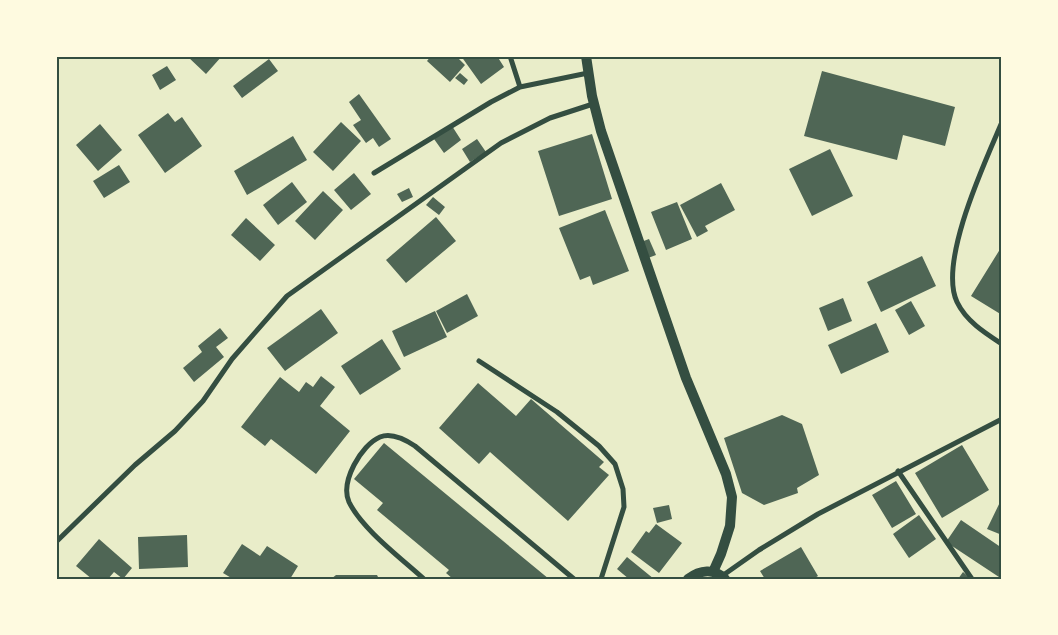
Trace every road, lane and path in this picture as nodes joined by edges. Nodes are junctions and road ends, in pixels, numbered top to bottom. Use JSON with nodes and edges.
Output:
{"nodes":[{"id":1,"x":510,"y":56,"type":"edge"},
{"id":2,"x":586,"y":56,"type":"edge"},
{"id":3,"x":588,"y":72,"type":"junction"},
{"id":4,"x":520,"y":87,"type":"junction"},
{"id":5,"x":593,"y":104,"type":"junction"},
{"id":6,"x":1002,"y":122,"type":"edge"},
{"id":7,"x":374,"y":173,"type":"dead end"},
{"id":8,"x":1002,"y":344,"type":"edge"},
{"id":9,"x":480,"y":361,"type":"dead end"},
{"id":10,"x":1002,"y":419,"type":"edge"},
{"id":11,"x":898,"y":471,"type":"junction"},
{"id":12,"x":56,"y":542,"type":"edge"},
{"id":13,"x":720,"y":575,"type":"edge"},
{"id":14,"x":424,"y":579,"type":"edge"},
{"id":15,"x":574,"y":579,"type":"edge"},
{"id":16,"x":601,"y":579,"type":"edge"},
{"id":17,"x":688,"y":579,"type":"edge"},
{"id":18,"x":972,"y":579,"type":"edge"}],
"edges":[{"from":1,"to":4,"type":"street"},
{"from":2,"to":3,"type":"main road"},
{"from":3,"to":4,"type":"street"},
{"from":3,"to":5,"type":"main road"},
{"from":4,"to":7,"type":"street"},
{"from":5,"to":12,"type":"street"},
{"from":5,"to":13,"type":"main road"},
{"from":6,"to":8,"type":"street"},
{"from":9,"to":16,"type":"street"},
{"from":10,"to":11,"type":"street"},
{"from":11,"to":13,"type":"street"},
{"from":11,"to":18,"type":"street"},
{"from":13,"to":17,"type":"main road"},
{"from":14,"to":15,"type":"street"}]}
